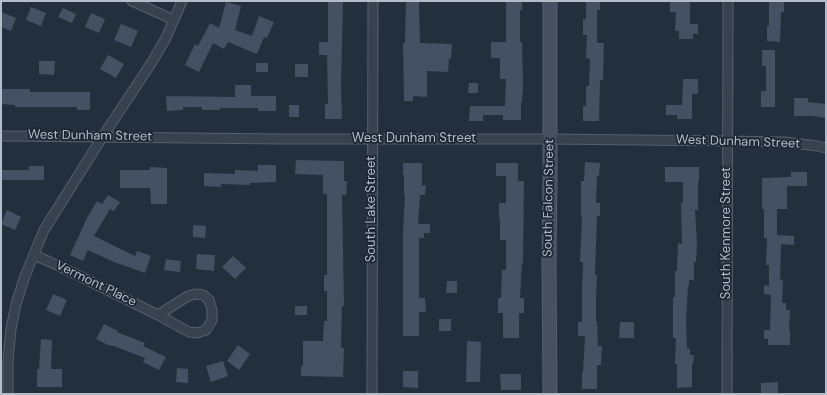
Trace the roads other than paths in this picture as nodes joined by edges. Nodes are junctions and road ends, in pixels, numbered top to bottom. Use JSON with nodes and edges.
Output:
{"nodes":[{"id":1,"x":132,"y":1,"type":"edge"},
{"id":2,"x":182,"y":1,"type":"edge"},
{"id":3,"x":373,"y":1,"type":"edge"},
{"id":4,"x":550,"y":1,"type":"edge"},
{"id":5,"x":728,"y":1,"type":"edge"},
{"id":6,"x":174,"y":20,"type":"junction"},
{"id":7,"x":1,"y":136,"type":"edge"},
{"id":8,"x":103,"y":136,"type":"junction"},
{"id":9,"x":372,"y":139,"type":"junction"},
{"id":10,"x":550,"y":139,"type":"junction"},
{"id":11,"x":728,"y":141,"type":"junction"},
{"id":12,"x":826,"y":148,"type":"edge"},
{"id":13,"x":34,"y":255,"type":"junction"},
{"id":14,"x":158,"y":315,"type":"junction"},
{"id":15,"x":8,"y":394,"type":"edge"},
{"id":16,"x":372,"y":394,"type":"edge"},
{"id":17,"x":550,"y":394,"type":"edge"},
{"id":18,"x":727,"y":394,"type":"edge"}],
"edges":[{"from":1,"to":6,"type":"street"},
{"from":2,"to":6,"type":"street"},
{"from":3,"to":9,"type":"street","name":"South Lake Street"},
{"from":4,"to":10,"type":"street","name":"South Falcon Street"},
{"from":5,"to":11,"type":"street","name":"South Kenmore Street"},
{"from":6,"to":8,"type":"street"},
{"from":7,"to":8,"type":"street","name":"West Dunham Street"},
{"from":8,"to":9,"type":"street","name":"West Dunham Street"},
{"from":8,"to":13,"type":"street"},
{"from":9,"to":10,"type":"street","name":"West Dunham Street"},
{"from":9,"to":16,"type":"street","name":"South Lake Street"},
{"from":10,"to":11,"type":"street","name":"West Dunham Street"},
{"from":10,"to":17,"type":"street","name":"South Falcon Street"},
{"from":11,"to":12,"type":"street","name":"West Dunham Street"},
{"from":11,"to":18,"type":"street","name":"South Kenmore Street"},
{"from":13,"to":14,"type":"street","name":"Vermont Place"},
{"from":13,"to":15,"type":"street"},
{"from":14,"to":14,"type":"street","name":"Vermont Place"}]}
